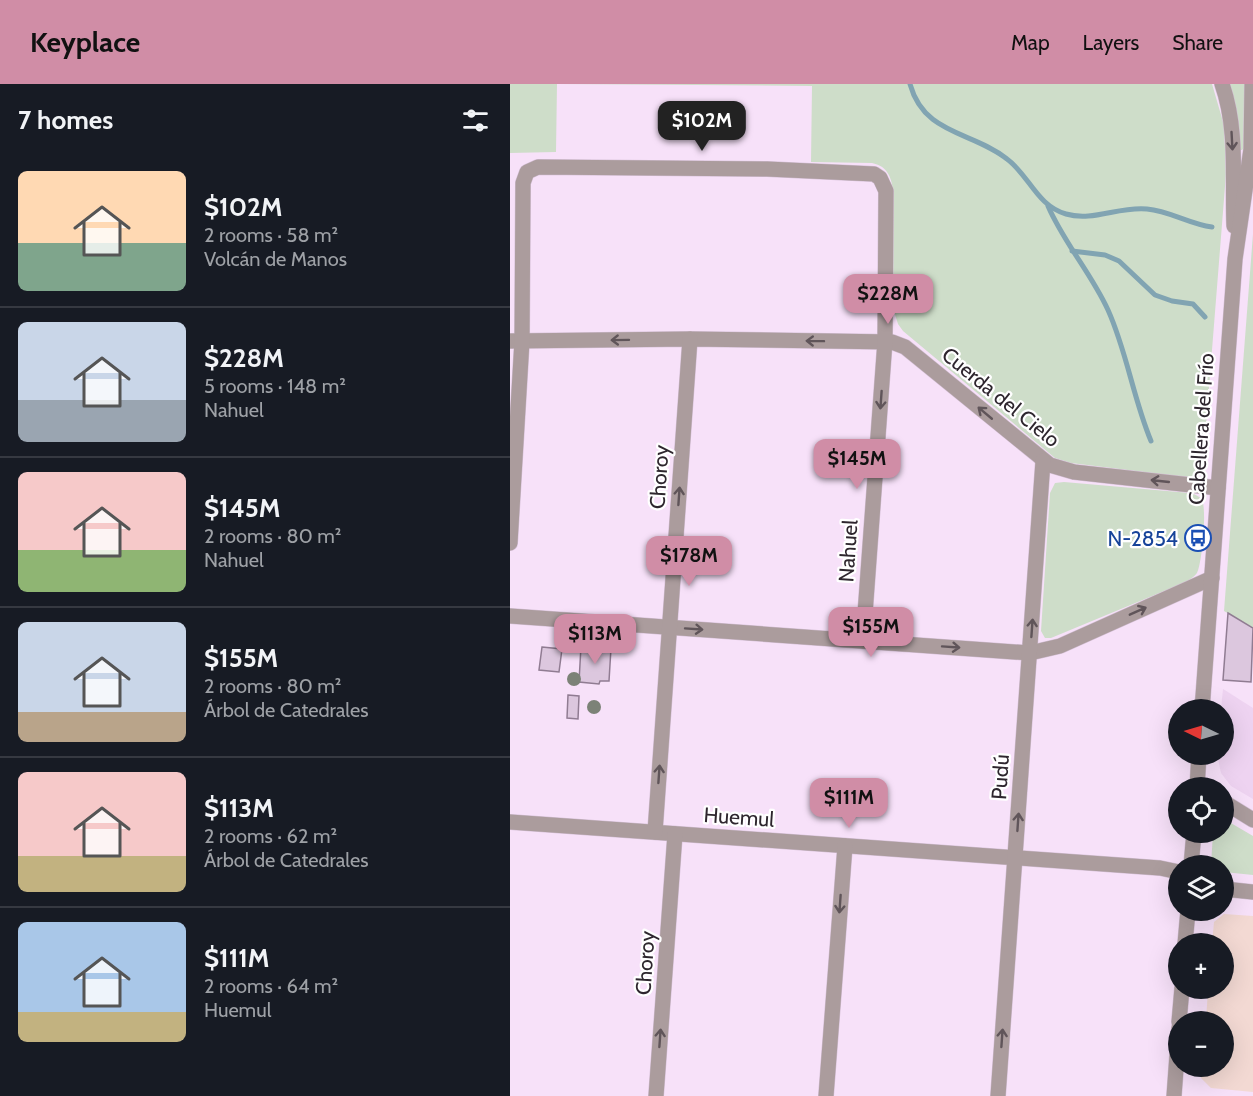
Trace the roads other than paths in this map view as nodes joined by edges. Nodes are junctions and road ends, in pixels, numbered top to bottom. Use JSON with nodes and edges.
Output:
{"nodes":[{"id":1,"x":1222,"y":84,"type":"edge"},
{"id":2,"x":1252,"y":84,"type":"edge"},
{"id":3,"x":1235,"y":259,"type":"junction"},
{"id":4,"x":690,"y":339,"type":"junction"},
{"id":5,"x":516,"y":341,"type":"edge"},
{"id":6,"x":885,"y":341,"type":"junction"},
{"id":7,"x":1043,"y":461,"type":"junction"},
{"id":8,"x":1218,"y":488,"type":"junction"},
{"id":9,"x":510,"y":543,"type":"edge"},
{"id":10,"x":1212,"y":578,"type":"junction"},
{"id":11,"x":510,"y":616,"type":"edge"},
{"id":12,"x":669,"y":627,"type":"junction"},
{"id":13,"x":863,"y":641,"type":"junction"},
{"id":14,"x":1030,"y":653,"type":"junction"},
{"id":15,"x":1203,"y":699,"type":"edge"},
{"id":16,"x":1234,"y":808,"type":"edge"},
{"id":17,"x":1253,"y":820,"type":"edge"},
{"id":18,"x":510,"y":822,"type":"edge"},
{"id":19,"x":655,"y":832,"type":"junction"},
{"id":20,"x":675,"y":834,"type":"junction"},
{"id":21,"x":845,"y":846,"type":"junction"},
{"id":22,"x":1015,"y":857,"type":"junction"},
{"id":23,"x":1168,"y":870,"type":"edge"},
{"id":24,"x":1234,"y":890,"type":"edge"},
{"id":25,"x":1253,"y":892,"type":"edge"},
{"id":26,"x":1175,"y":1077,"type":"edge"},
{"id":27,"x":656,"y":1096,"type":"edge"},
{"id":28,"x":826,"y":1096,"type":"edge"},
{"id":29,"x":998,"y":1096,"type":"edge"},
{"id":30,"x":1174,"y":1096,"type":"edge"}],
"edges":[{"from":1,"to":3,"type":"street","name":"Cabellera del Frío","one_way":true},
{"from":2,"to":3,"type":"street","name":"Cabellera del Frío"},
{"from":3,"to":8,"type":"street","name":"Cabellera del Frío"},
{"from":4,"to":5,"type":"street","name":"Cuerda del Cielo","one_way":true},
{"from":6,"to":4,"type":"street","name":"Cuerda del Cielo","one_way":true},
{"from":12,"to":4,"type":"street","name":"Choroy","one_way":true},
{"from":5,"to":6,"type":"street","name":"Nahuel"},
{"from":5,"to":9,"type":"street"},
{"from":7,"to":6,"type":"street","name":"Cuerda del Cielo","one_way":true},
{"from":6,"to":13,"type":"street","name":"Nahuel","one_way":true},
{"from":8,"to":7,"type":"street","name":"Cuerda del Cielo","one_way":true},
{"from":14,"to":7,"type":"street","name":"Pudú","one_way":true},
{"from":8,"to":10,"type":"street","name":"Cabellera del Frío"},
{"from":14,"to":10,"type":"street","one_way":true},
{"from":10,"to":15,"type":"street","name":"Cabellera del Frío"},
{"from":11,"to":12,"type":"street"},
{"from":12,"to":13,"type":"street","one_way":true},
{"from":19,"to":12,"type":"street","name":"Choroy","one_way":true},
{"from":13,"to":14,"type":"street","one_way":true},
{"from":22,"to":14,"type":"street","name":"Pudú","one_way":true},
{"from":16,"to":17,"type":"street"},
{"from":18,"to":19,"type":"street","name":"Huemul"},
{"from":19,"to":20,"type":"street","name":"Huemul"},
{"from":20,"to":21,"type":"street","name":"Huemul"},
{"from":27,"to":20,"type":"street","name":"Choroy","one_way":true},
{"from":21,"to":22,"type":"street","name":"Huemul"},
{"from":21,"to":28,"type":"street","one_way":true},
{"from":22,"to":23,"type":"street","name":"Huemul"},
{"from":29,"to":22,"type":"street","name":"Pudú","one_way":true},
{"from":24,"to":25,"type":"street"},
{"from":26,"to":30,"type":"street"}]}
